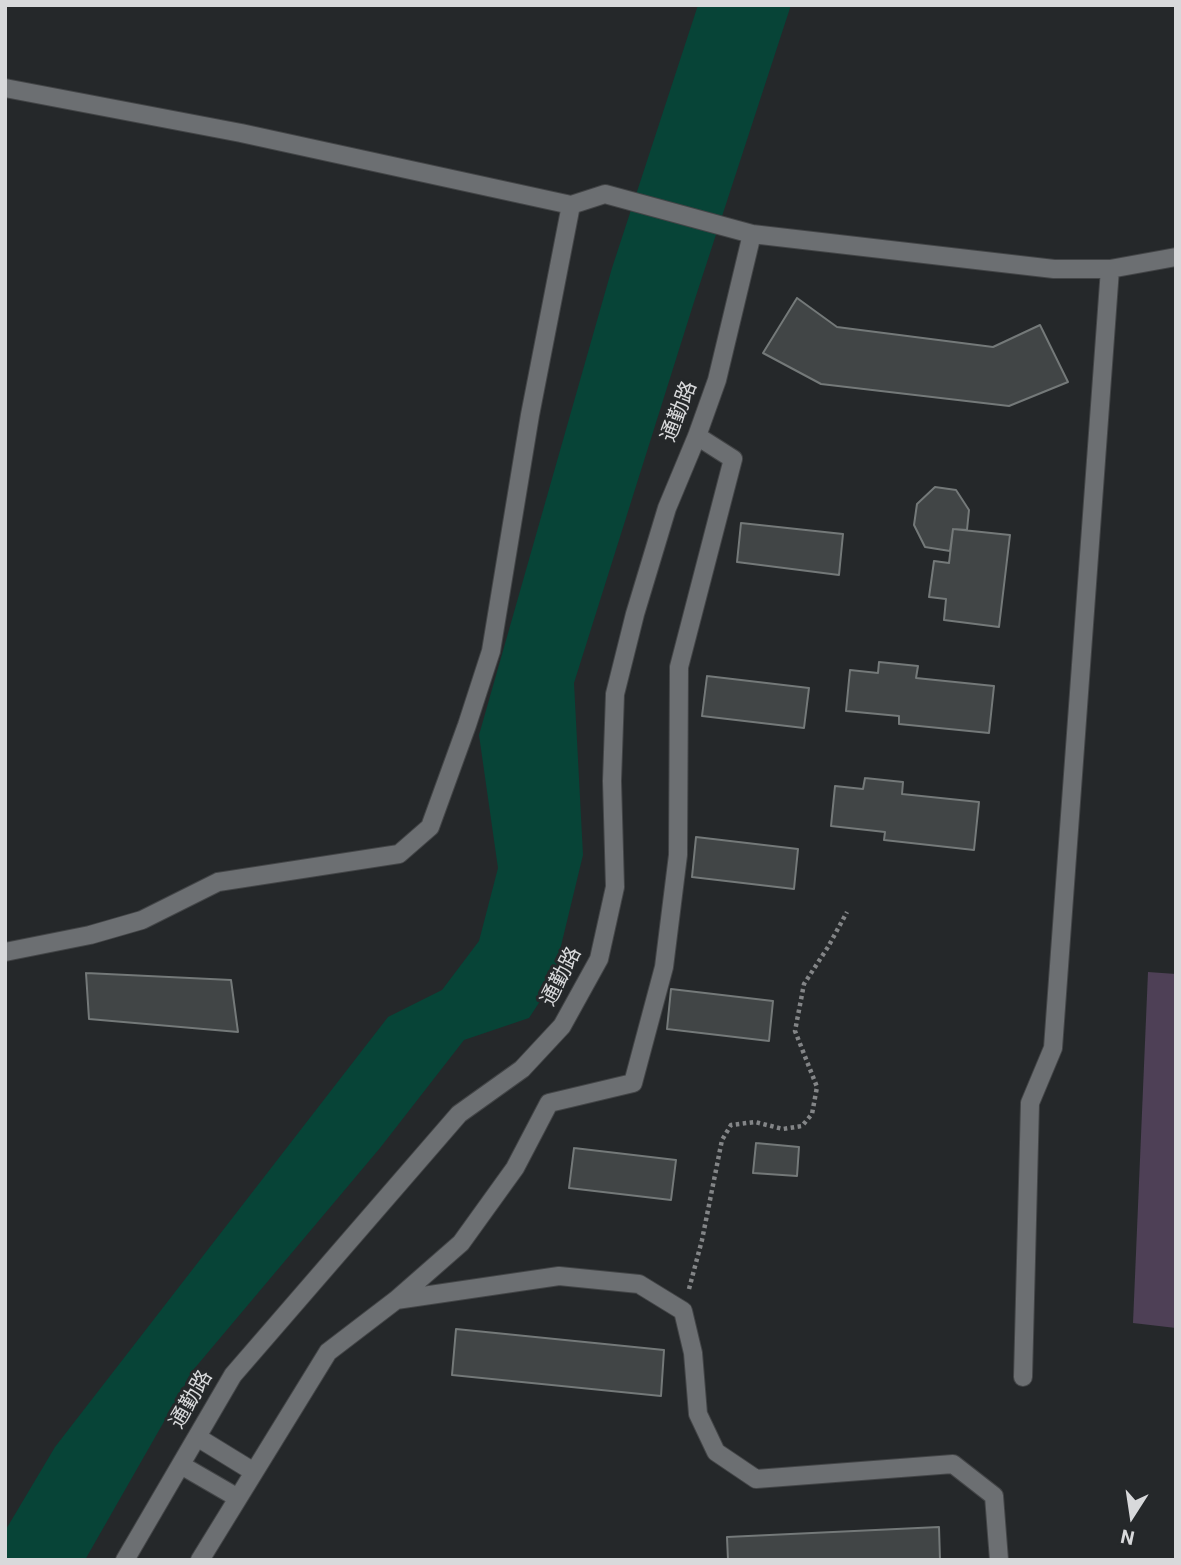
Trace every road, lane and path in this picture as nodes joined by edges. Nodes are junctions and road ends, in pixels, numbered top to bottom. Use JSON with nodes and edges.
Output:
{"nodes":[{"id":1,"x":5,"y":88,"type":"edge"},
{"id":2,"x":571,"y":205,"type":"junction"},
{"id":3,"x":752,"y":234,"type":"junction"},
{"id":4,"x":1176,"y":257,"type":"edge"},
{"id":5,"x":1110,"y":269,"type":"junction"},
{"id":6,"x":697,"y":436,"type":"junction"},
{"id":7,"x":847,"y":912,"type":"dead end"},
{"id":8,"x":5,"y":952,"type":"edge"},
{"id":9,"x":396,"y":1300,"type":"junction"},
{"id":10,"x":683,"y":1311,"type":"junction"},
{"id":11,"x":1023,"y":1377,"type":"dead end"},
{"id":12,"x":197,"y":1437,"type":"junction"},
{"id":13,"x":181,"y":1465,"type":"junction"},
{"id":14,"x":254,"y":1472,"type":"junction"},
{"id":15,"x":238,"y":1498,"type":"junction"},
{"id":16,"x":125,"y":1560,"type":"edge"},
{"id":17,"x":200,"y":1560,"type":"edge"},
{"id":18,"x":999,"y":1560,"type":"edge"}],
"edges":[{"from":1,"to":2,"type":"street"},
{"from":2,"to":3,"type":"street"},
{"from":2,"to":8,"type":"street"},
{"from":3,"to":5,"type":"street"},
{"from":3,"to":6,"type":"street","name":"通勤路"},
{"from":4,"to":5,"type":"street"},
{"from":5,"to":11,"type":"street"},
{"from":6,"to":9,"type":"street"},
{"from":6,"to":12,"type":"street","name":"通勤路"},
{"from":7,"to":10,"type":"path"},
{"from":9,"to":10,"type":"street"},
{"from":9,"to":14,"type":"street"},
{"from":10,"to":18,"type":"street"},
{"from":12,"to":13,"type":"street","name":"通勤路"},
{"from":12,"to":14,"type":"street"},
{"from":13,"to":15,"type":"street"},
{"from":13,"to":16,"type":"street","name":"通勤路"},
{"from":14,"to":15,"type":"street"},
{"from":15,"to":17,"type":"street"}]}
